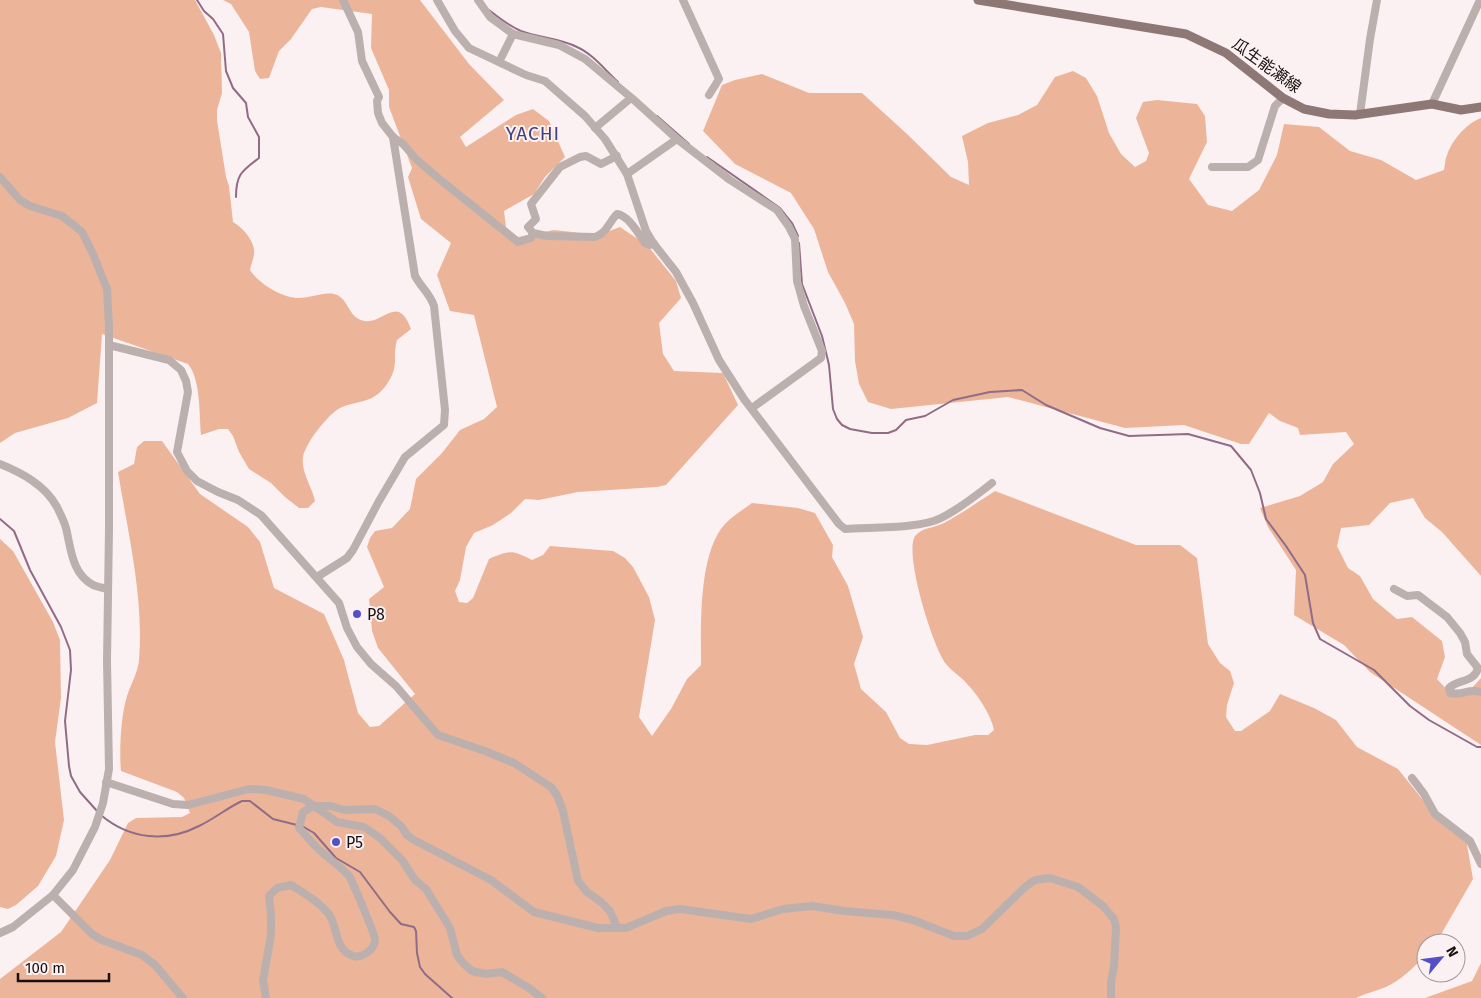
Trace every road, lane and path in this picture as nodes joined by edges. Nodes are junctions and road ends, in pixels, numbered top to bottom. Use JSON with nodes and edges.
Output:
{"nodes":[{"id":1,"x":343,"y":0,"type":"edge"},
{"id":2,"x":437,"y":0,"type":"edge"},
{"id":3,"x":478,"y":0,"type":"edge"},
{"id":4,"x":683,"y":0,"type":"edge"},
{"id":5,"x":978,"y":0,"type":"edge"},
{"id":6,"x":1377,"y":0,"type":"edge"},
{"id":7,"x":1479,"y":2,"type":"edge"},
{"id":8,"x":514,"y":34,"type":"junction"},
{"id":9,"x":498,"y":62,"type":"junction"},
{"id":10,"x":709,"y":95,"type":"dead end"},
{"id":11,"x":631,"y":98,"type":"junction"},
{"id":12,"x":1283,"y":98,"type":"junction"},
{"id":13,"x":1432,"y":104,"type":"junction"},
{"id":14,"x":1481,"y":107,"type":"edge"},
{"id":15,"x":1360,"y":114,"type":"junction"},
{"id":16,"x":595,"y":128,"type":"junction"},
{"id":17,"x":393,"y":138,"type":"junction"},
{"id":18,"x":677,"y":139,"type":"junction"},
{"id":19,"x":617,"y":156,"type":"junction"},
{"id":20,"x":1212,"y":167,"type":"dead end"},
{"id":21,"x":627,"y":174,"type":"junction"},
{"id":22,"x":0,"y":177,"type":"edge"},
{"id":23,"x":533,"y":233,"type":"junction"},
{"id":24,"x":654,"y":244,"type":"junction"},
{"id":25,"x":109,"y":345,"type":"junction"},
{"id":26,"x":752,"y":408,"type":"junction"},
{"id":27,"x":0,"y":464,"type":"edge"},
{"id":28,"x":992,"y":483,"type":"dead end"},
{"id":29,"x":316,"y":577,"type":"junction"},
{"id":30,"x":108,"y":589,"type":"junction"},
{"id":31,"x":1394,"y":589,"type":"dead end"},
{"id":32,"x":1481,"y":692,"type":"edge"},
{"id":33,"x":1412,"y":778,"type":"dead end"},
{"id":34,"x":106,"y":782,"type":"junction"},
{"id":35,"x":314,"y":806,"type":"junction"},
{"id":36,"x":1481,"y":864,"type":"edge"},
{"id":37,"x":53,"y":895,"type":"junction"},
{"id":38,"x":617,"y":927,"type":"junction"},
{"id":39,"x":0,"y":933,"type":"edge"},
{"id":40,"x":183,"y":998,"type":"edge"},
{"id":41,"x":266,"y":998,"type":"edge"},
{"id":42,"x":542,"y":998,"type":"edge"},
{"id":43,"x":1111,"y":998,"type":"edge"}],
"edges":[{"from":1,"to":17,"type":"street"},
{"from":2,"to":9,"type":"street"},
{"from":3,"to":8,"type":"street"},
{"from":4,"to":10,"type":"street"},
{"from":5,"to":12,"type":"main road","name":"瓜生能瀬線"},
{"from":6,"to":15,"type":"street"},
{"from":7,"to":13,"type":"street"},
{"from":8,"to":9,"type":"street"},
{"from":8,"to":11,"type":"street"},
{"from":9,"to":16,"type":"street"},
{"from":11,"to":16,"type":"street"},
{"from":11,"to":18,"type":"street"},
{"from":12,"to":15,"type":"main road","name":"瓜生能瀬線"},
{"from":12,"to":20,"type":"street"},
{"from":13,"to":14,"type":"main road","name":"瓜生能瀬線"},
{"from":13,"to":15,"type":"main road","name":"瓜生能瀬線"},
{"from":16,"to":19,"type":"street"},
{"from":17,"to":23,"type":"street"},
{"from":17,"to":29,"type":"street"},
{"from":18,"to":21,"type":"street"},
{"from":18,"to":26,"type":"street"},
{"from":19,"to":21,"type":"street"},
{"from":19,"to":23,"type":"street"},
{"from":21,"to":24,"type":"street"},
{"from":22,"to":25,"type":"street"},
{"from":23,"to":24,"type":"street"},
{"from":24,"to":26,"type":"street"},
{"from":25,"to":29,"type":"street"},
{"from":25,"to":30,"type":"street"},
{"from":26,"to":28,"type":"street"},
{"from":27,"to":30,"type":"street"},
{"from":29,"to":38,"type":"street"},
{"from":30,"to":34,"type":"street"},
{"from":31,"to":32,"type":"street"},
{"from":33,"to":36,"type":"street"},
{"from":34,"to":35,"type":"street"},
{"from":34,"to":37,"type":"street"},
{"from":35,"to":38,"type":"street"},
{"from":35,"to":41,"type":"street"},
{"from":35,"to":42,"type":"street"},
{"from":37,"to":39,"type":"street"},
{"from":37,"to":40,"type":"street"},
{"from":38,"to":43,"type":"street"}]}
